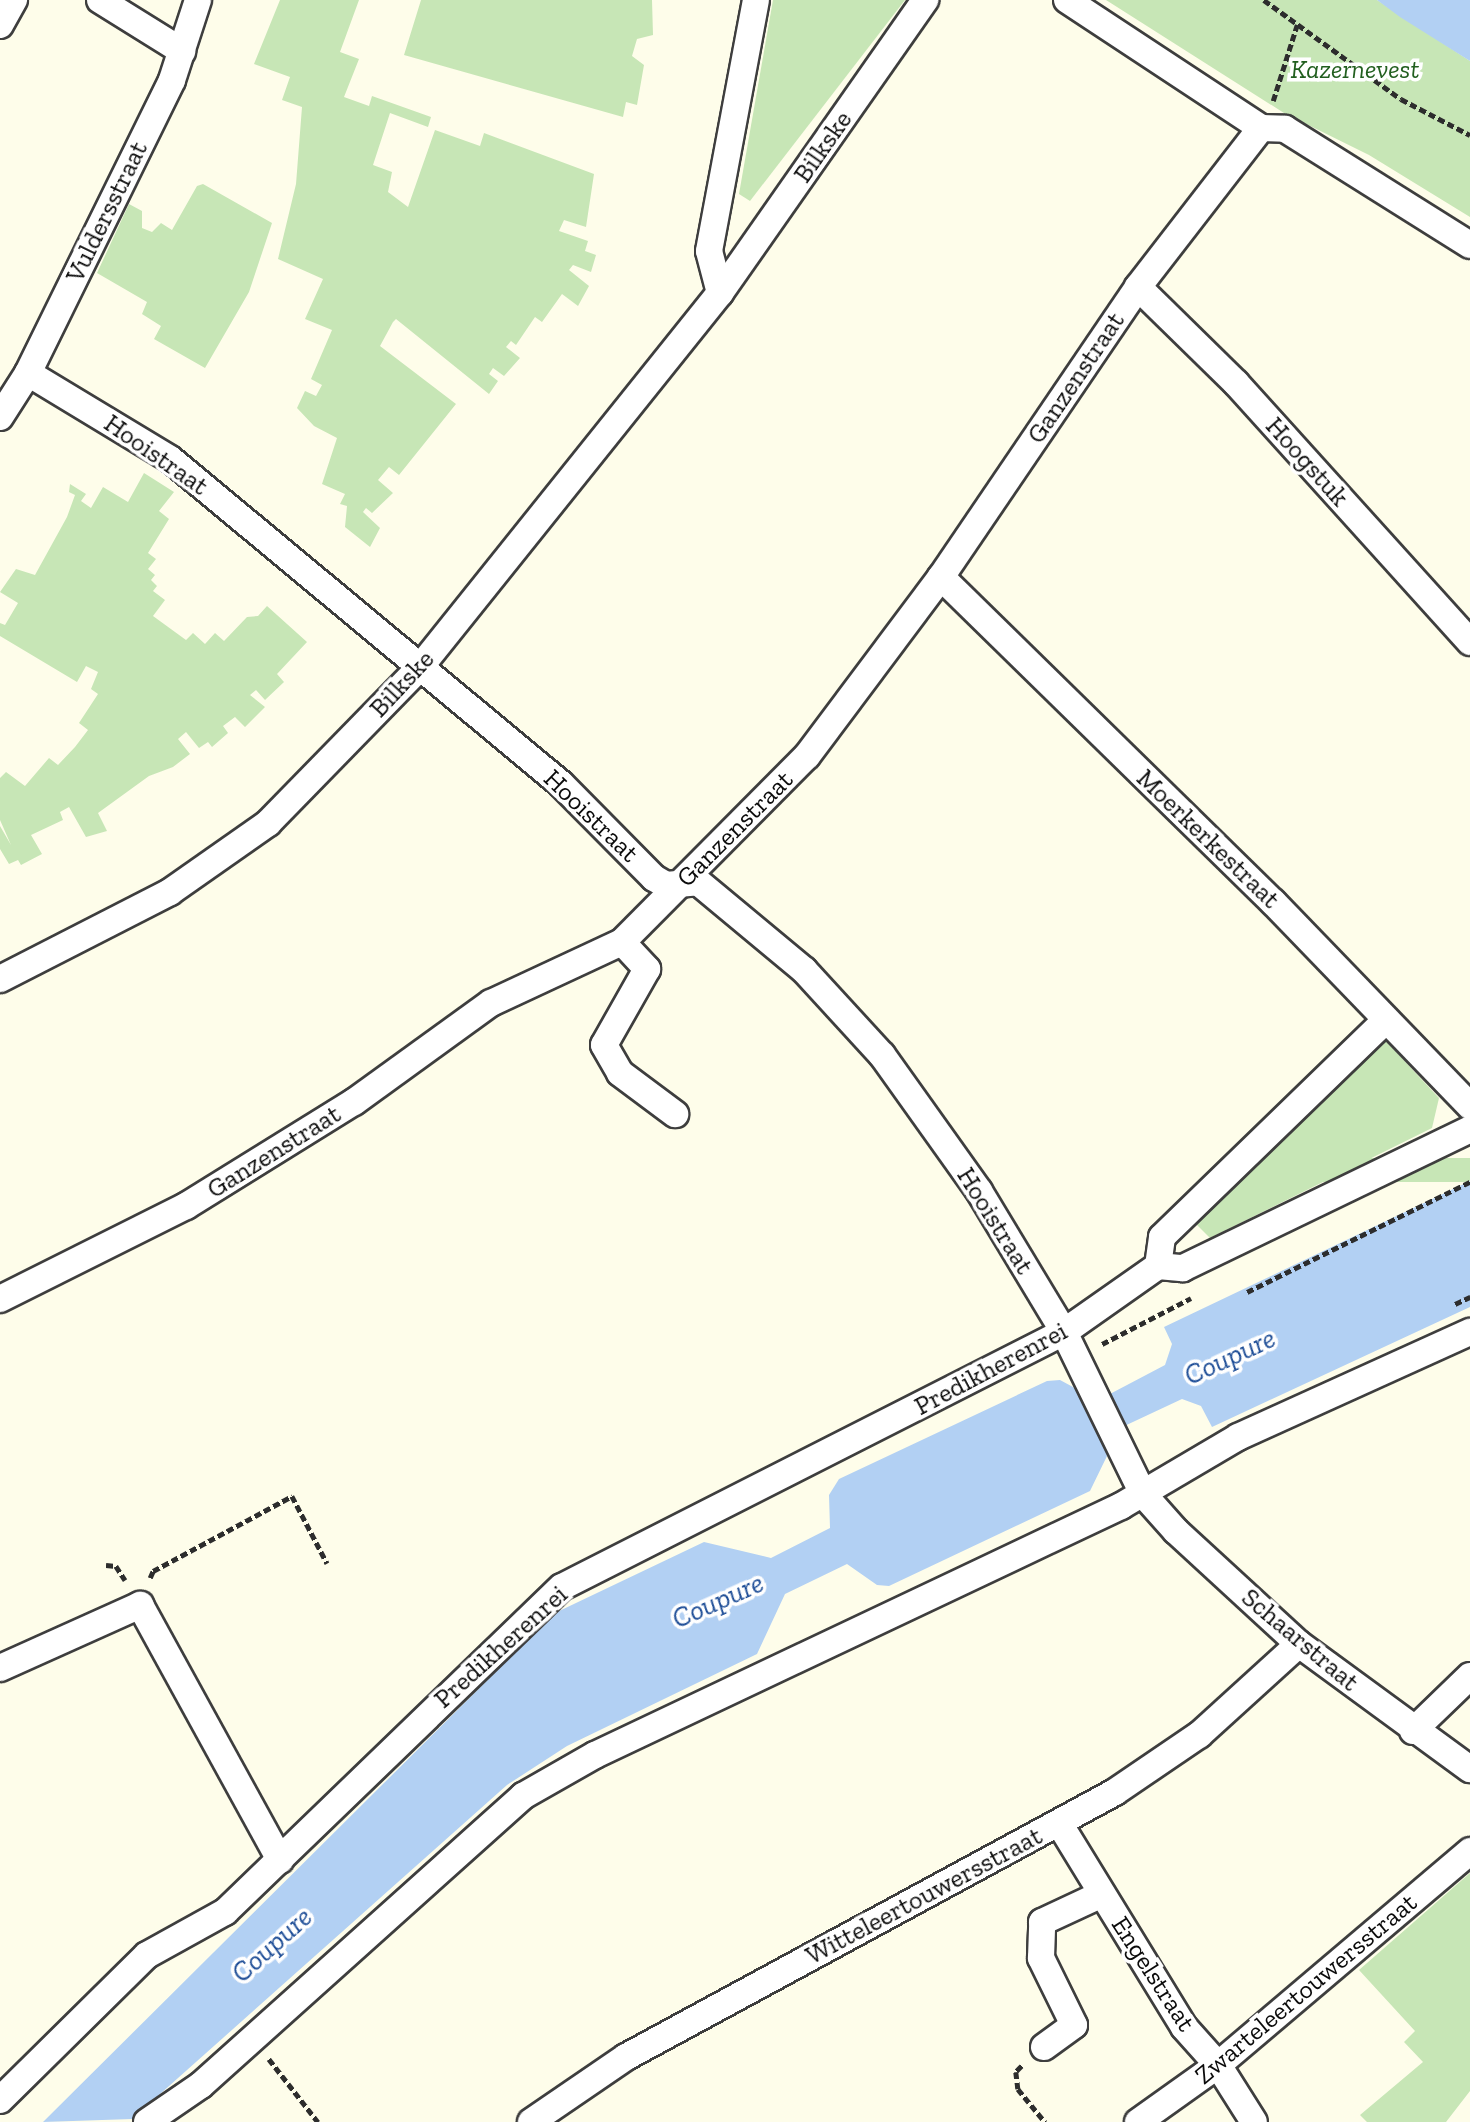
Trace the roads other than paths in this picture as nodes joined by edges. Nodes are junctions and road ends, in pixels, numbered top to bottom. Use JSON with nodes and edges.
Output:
{"nodes":[{"id":1,"x":14,"y":0,"type":"edge"},
{"id":2,"x":100,"y":0,"type":"edge"},
{"id":3,"x":198,"y":0,"type":"edge"},
{"id":4,"x":756,"y":0,"type":"edge"},
{"id":5,"x":925,"y":0,"type":"edge"},
{"id":6,"x":1067,"y":0,"type":"edge"},
{"id":7,"x":0,"y":25,"type":"edge"},
{"id":8,"x":182,"y":51,"type":"junction"},
{"id":9,"x":1261,"y":128,"type":"junction"},
{"id":10,"x":1470,"y":245,"type":"edge"},
{"id":11,"x":1138,"y":287,"type":"junction"},
{"id":12,"x":720,"y":293,"type":"junction"},
{"id":13,"x":28,"y":373,"type":"junction"},
{"id":14,"x":0,"y":417,"type":"edge"},
{"id":15,"x":941,"y":577,"type":"junction"},
{"id":16,"x":1470,"y":642,"type":"edge"},
{"id":17,"x":421,"y":666,"type":"junction"},
{"id":18,"x":684,"y":881,"type":"junction"},
{"id":19,"x":622,"y":942,"type":"junction"},
{"id":20,"x":0,"y":979,"type":"edge"},
{"id":21,"x":1386,"y":1020,"type":"junction"},
{"id":22,"x":1470,"y":1106,"type":"edge"},
{"id":23,"x":675,"y":1114,"type":"dead end"},
{"id":24,"x":1470,"y":1129,"type":"edge"},
{"id":25,"x":1158,"y":1266,"type":"junction"},
{"id":26,"x":0,"y":1299,"type":"edge"},
{"id":27,"x":1064,"y":1332,"type":"junction"},
{"id":28,"x":1470,"y":1332,"type":"edge"},
{"id":29,"x":1093,"y":1390,"type":"joint"},
{"id":30,"x":1143,"y":1494,"type":"junction"},
{"id":31,"x":1299,"y":1644,"type":"junction"},
{"id":32,"x":0,"y":1668,"type":"edge"},
{"id":33,"x":1470,"y":1676,"type":"edge"},
{"id":34,"x":1413,"y":1731,"type":"junction"},
{"id":35,"x":1470,"y":1769,"type":"edge"},
{"id":36,"x":1059,"y":1823,"type":"junction"},
{"id":37,"x":1470,"y":1851,"type":"edge"},
{"id":38,"x":280,"y":1860,"type":"junction"},
{"id":39,"x":1102,"y":1894,"type":"junction"},
{"id":40,"x":1044,"y":2047,"type":"road end"},
{"id":41,"x":1218,"y":2065,"type":"junction"},
{"id":42,"x":0,"y":2100,"type":"edge"},
{"id":43,"x":147,"y":2122,"type":"edge"},
{"id":44,"x":531,"y":2122,"type":"edge"},
{"id":45,"x":1138,"y":2122,"type":"edge"},
{"id":46,"x":1254,"y":2122,"type":"edge"}],
"edges":[{"from":1,"to":7,"type":"street"},
{"from":2,"to":8,"type":"street"},
{"from":3,"to":8,"type":"street","name":"Vuldersstraat"},
{"from":4,"to":12,"type":"street"},
{"from":5,"to":12,"type":"street","name":"Bilkske"},
{"from":6,"to":9,"type":"street"},
{"from":8,"to":13,"type":"street","name":"Vuldersstraat"},
{"from":9,"to":10,"type":"street"},
{"from":9,"to":11,"type":"street","name":"Ganzenstraat"},
{"from":11,"to":15,"type":"street","name":"Ganzenstraat"},
{"from":11,"to":16,"type":"street","name":"Hoogstuk"},
{"from":12,"to":17,"type":"street","name":"Bilkske"},
{"from":13,"to":14,"type":"street","name":"Vuldersstraat"},
{"from":13,"to":17,"type":"street","name":"Hooistraat"},
{"from":15,"to":18,"type":"street","name":"Ganzenstraat"},
{"from":15,"to":21,"type":"street","name":"Moerkerkestraat"},
{"from":17,"to":18,"type":"street","name":"Hooistraat"},
{"from":17,"to":20,"type":"street","name":"Bilkske"},
{"from":18,"to":19,"type":"street","name":"Ganzenstraat"},
{"from":18,"to":27,"type":"street","name":"Hooistraat"},
{"from":19,"to":23,"type":"street"},
{"from":19,"to":26,"type":"street","name":"Ganzenstraat"},
{"from":21,"to":22,"type":"street","name":"Moerkerkestraat"},
{"from":21,"to":25,"type":"street"},
{"from":24,"to":25,"type":"street"},
{"from":25,"to":27,"type":"street","name":"Predikherenrei"},
{"from":27,"to":29,"type":"street","name":"Hooistraat"},
{"from":27,"to":38,"type":"street","name":"Predikherenrei"},
{"from":28,"to":30,"type":"street"},
{"from":29,"to":30,"type":"street","name":"Schaarstraat"},
{"from":30,"to":31,"type":"street","name":"Schaarstraat"},
{"from":30,"to":43,"type":"street"},
{"from":31,"to":34,"type":"street","name":"Schaarstraat"},
{"from":31,"to":36,"type":"street","name":"Witteleertouwersstraat"},
{"from":32,"to":38,"type":"street"},
{"from":33,"to":34,"type":"street"},
{"from":34,"to":35,"type":"street","name":"Schaarstraat"},
{"from":36,"to":39,"type":"street","name":"Engelstraat"},
{"from":36,"to":44,"type":"street","name":"Witteleertouwersstraat"},
{"from":37,"to":41,"type":"street","name":"Zwarteleertouwersstraat"},
{"from":38,"to":42,"type":"street","name":"Predikherenrei"},
{"from":39,"to":40,"type":"street"},
{"from":39,"to":41,"type":"street","name":"Engelstraat"},
{"from":41,"to":45,"type":"street","name":"Zwarteleertouwersstraat"},
{"from":41,"to":46,"type":"street","name":"Engelstraat"}]}
